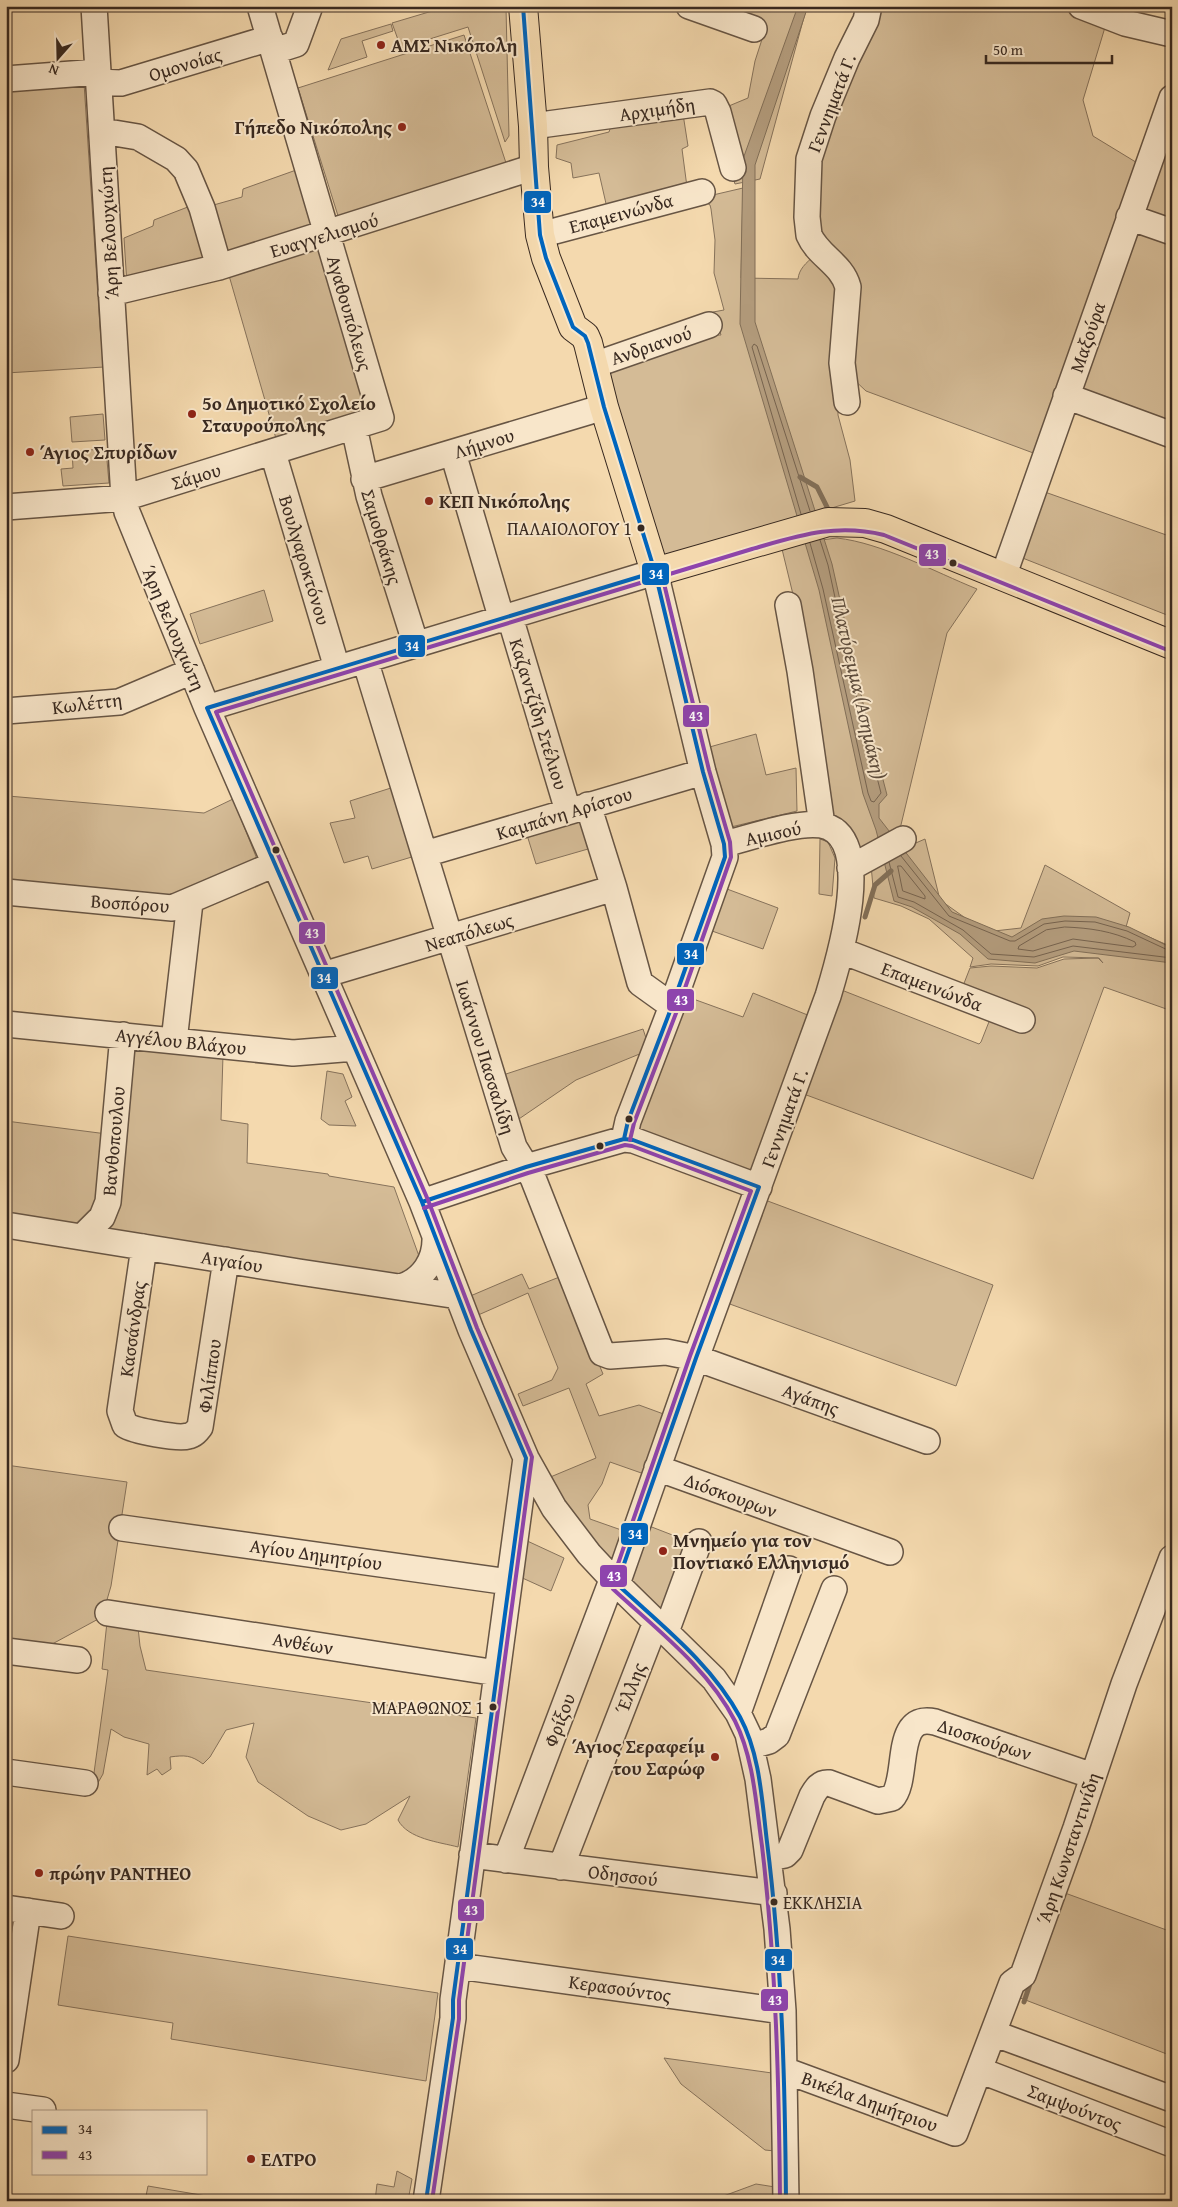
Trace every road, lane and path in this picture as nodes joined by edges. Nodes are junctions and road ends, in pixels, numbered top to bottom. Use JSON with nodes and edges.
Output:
{"nodes":[{"id":1,"x":94,"y":6,"type":"edge"},
{"id":2,"x":260,"y":6,"type":"edge"},
{"id":3,"x":310,"y":6,"type":"edge"},
{"id":4,"x":523,"y":6,"type":"edge"},
{"id":5,"x":688,"y":6,"type":"edge"},
{"id":6,"x":869,"y":6,"type":"edge"},
{"id":7,"x":1081,"y":6,"type":"edge"},
{"id":8,"x":754,"y":29,"type":"dead end"},
{"id":9,"x":1172,"y":34,"type":"edge"},
{"id":10,"x":280,"y":44,"type":"junction"},
{"id":11,"x":98,"y":77,"type":"junction"},
{"id":12,"x":6,"y":79,"type":"edge"},
{"id":13,"x":1172,"y":98,"type":"edge"},
{"id":14,"x":533,"y":126,"type":"junction"},
{"id":15,"x":102,"y":131,"type":"junction"},
{"id":16,"x":534,"y":167,"type":"junction"},
{"id":17,"x":733,"y":168,"type":"dead end"},
{"id":18,"x":702,"y":192,"type":"dead end"},
{"id":19,"x":1129,"y":217,"type":"junction"},
{"id":20,"x":1172,"y":232,"type":"edge"},
{"id":21,"x":327,"y":234,"type":"junction"},
{"id":22,"x":540,"y":235,"type":"junction"},
{"id":23,"x":219,"y":267,"type":"junction"},
{"id":24,"x":112,"y":293,"type":"junction"},
{"id":25,"x":709,"y":325,"type":"dead end"},
{"id":26,"x":594,"y":365,"type":"junction"},
{"id":27,"x":1066,"y":396,"type":"junction"},
{"id":28,"x":846,"y":402,"type":"dead end"},
{"id":29,"x":604,"y":407,"type":"junction"},
{"id":30,"x":381,"y":418,"type":"joint"},
{"id":31,"x":354,"y":427,"type":"junction"},
{"id":32,"x":1172,"y":436,"type":"edge"},
{"id":33,"x":453,"y":452,"type":"junction"},
{"id":34,"x":273,"y":453,"type":"junction"},
{"id":35,"x":364,"y":479,"type":"junction"},
{"id":36,"x":124,"y":498,"type":"junction"},
{"id":37,"x":6,"y":506,"type":"edge"},
{"id":38,"x":655,"y":572,"type":"junction"},
{"id":39,"x":1003,"y":577,"type":"junction"},
{"id":40,"x":788,"y":605,"type":"dead end"},
{"id":41,"x":506,"y":619,"type":"junction"},
{"id":42,"x":416,"y":645,"type":"junction"},
{"id":43,"x":1172,"y":645,"type":"edge"},
{"id":44,"x":365,"y":660,"type":"junction"},
{"id":45,"x":337,"y":668,"type":"junction"},
{"id":46,"x":192,"y":671,"type":"junction"},
{"id":47,"x":207,"y":708,"type":"junction"},
{"id":48,"x":6,"y":711,"type":"edge"},
{"id":49,"x":703,"y":772,"type":"junction"},
{"id":50,"x":578,"y":808,"type":"junction"},
{"id":51,"x":822,"y":825,"type":"junction"},
{"id":52,"x":903,"y":839,"type":"dead end"},
{"id":53,"x":724,"y":844,"type":"junction"},
{"id":54,"x":425,"y":854,"type":"junction"},
{"id":55,"x":275,"y":864,"type":"junction"},
{"id":56,"x":850,"y":868,"type":"junction"},
{"id":57,"x":614,"y":888,"type":"junction"},
{"id":58,"x":6,"y":892,"type":"edge"},
{"id":59,"x":190,"y":902,"type":"junction"},
{"id":60,"x":450,"y":937,"type":"junction"},
{"id":61,"x":842,"y":951,"type":"junction"},
{"id":62,"x":323,"y":975,"type":"junction"},
{"id":63,"x":672,"y":1006,"type":"junction"},
{"id":64,"x":1022,"y":1020,"type":"dead end"},
{"id":65,"x":6,"y":1024,"type":"edge"},
{"id":66,"x":123,"y":1036,"type":"junction"},
{"id":67,"x":174,"y":1041,"type":"junction"},
{"id":68,"x":355,"y":1048,"type":"junction"},
{"id":69,"x":624,"y":1139,"type":"junction"},
{"id":70,"x":526,"y":1167,"type":"junction"},
{"id":71,"x":759,"y":1187,"type":"junction"},
{"id":72,"x":422,"y":1202,"type":"junction"},
{"id":73,"x":6,"y":1225,"type":"edge"},
{"id":74,"x":435,"y":1236,"type":"junction"},
{"id":75,"x":82,"y":1237,"type":"junction"},
{"id":76,"x":144,"y":1247,"type":"junction"},
{"id":77,"x":226,"y":1260,"type":"junction"},
{"id":78,"x":401,"y":1287,"type":"junction"},
{"id":79,"x":458,"y":1296,"type":"junction"},
{"id":80,"x":696,"y":1358,"type":"junction"},
{"id":81,"x":120,"y":1411,"type":"joint"},
{"id":82,"x":927,"y":1441,"type":"dead end"},
{"id":83,"x":526,"y":1458,"type":"junction"},
{"id":84,"x":657,"y":1468,"type":"junction"},
{"id":85,"x":554,"y":1508,"type":"junction"},
{"id":86,"x":518,"y":1516,"type":"junction"},
{"id":87,"x":122,"y":1528,"type":"dead end"},
{"id":88,"x":699,"y":1542,"type":"dead end"},
{"id":89,"x":890,"y":1552,"type":"dead end"},
{"id":90,"x":1172,"y":1558,"type":"edge"},
{"id":91,"x":790,"y":1569,"type":"dead end"},
{"id":92,"x":509,"y":1582,"type":"junction"},
{"id":93,"x":614,"y":1582,"type":"junction"},
{"id":94,"x":834,"y":1589,"type":"dead end"},
{"id":95,"x":108,"y":1614,"type":"dead end"},
{"id":96,"x":661,"y":1627,"type":"junction"},
{"id":97,"x":6,"y":1651,"type":"edge"},
{"id":98,"x":78,"y":1660,"type":"dead end"},
{"id":99,"x":497,"y":1673,"type":"junction"},
{"id":100,"x":738,"y":1713,"type":"junction"},
{"id":101,"x":752,"y":1746,"type":"junction"},
{"id":102,"x":6,"y":1772,"type":"edge"},
{"id":103,"x":1093,"y":1776,"type":"junction"},
{"id":104,"x":84,"y":1783,"type":"dead end"},
{"id":105,"x":472,"y":1855,"type":"junction"},
{"id":106,"x":770,"y":1858,"type":"junction"},
{"id":107,"x":506,"y":1860,"type":"junction"},
{"id":108,"x":561,"y":1867,"type":"junction"},
{"id":109,"x":774,"y":1893,"type":"junction"},
{"id":110,"x":17,"y":1910,"type":"edge"},
{"id":111,"x":61,"y":1916,"type":"dead end"},
{"id":112,"x":458,"y":1966,"type":"junction"},
{"id":113,"x":783,"y":2011,"type":"junction"},
{"id":114,"x":993,"y":2033,"type":"junction"},
{"id":115,"x":6,"y":2060,"type":"edge"},
{"id":116,"x":784,"y":2070,"type":"junction"},
{"id":117,"x":979,"y":2070,"type":"junction"},
{"id":118,"x":1172,"y":2099,"type":"edge"},
{"id":119,"x":6,"y":2105,"type":"edge"},
{"id":120,"x":43,"y":2110,"type":"edge"},
{"id":121,"x":955,"y":2133,"type":"joint"},
{"id":122,"x":1172,"y":2144,"type":"edge"},
{"id":123,"x":426,"y":2201,"type":"edge"},
{"id":124,"x":786,"y":2201,"type":"edge"}],
"edges":[{"from":1,"to":11,"type":"street","name":"Άρη Βελουχιώτη"},
{"from":2,"to":10,"type":"street","name":"Αγαθουπόλεως"},
{"from":3,"to":10,"type":"street"},
{"from":4,"to":14,"type":"main road"},
{"from":5,"to":8,"type":"street"},
{"from":6,"to":28,"type":"street","name":"Γεννηματά Γ."},
{"from":7,"to":9,"type":"street"},
{"from":10,"to":11,"type":"street","name":"Ομονοίας"},
{"from":10,"to":21,"type":"street","name":"Αγαθουπόλεως"},
{"from":11,"to":12,"type":"street","name":"Ομονοίας"},
{"from":11,"to":15,"type":"street","name":"Άρη Βελουχιώτη"},
{"from":13,"to":19,"type":"street","name":"Μαξούρα"},
{"from":14,"to":16,"type":"main road"},
{"from":14,"to":17,"type":"street","name":"Αρχιμήδη"},
{"from":15,"to":23,"type":"street"},
{"from":15,"to":24,"type":"street","name":"Άρη Βελουχιώτη"},
{"from":16,"to":21,"type":"street","name":"Ευαγγελισμού"},
{"from":16,"to":22,"type":"main road"},
{"from":18,"to":22,"type":"street","name":"Επαμεινώνδα"},
{"from":19,"to":20,"type":"street"},
{"from":19,"to":27,"type":"street","name":"Μαξούρα"},
{"from":21,"to":23,"type":"street","name":"Ευαγγελισμού"},
{"from":21,"to":30,"type":"street","name":"Αγαθουπόλεως"},
{"from":22,"to":26,"type":"main road"},
{"from":23,"to":24,"type":"street","name":"Ευαγγελισμού"},
{"from":24,"to":36,"type":"street","name":"Άρη Βελουχιώτη"},
{"from":25,"to":26,"type":"street","name":"Ανδριανού"},
{"from":26,"to":29,"type":"main road"},
{"from":27,"to":32,"type":"street"},
{"from":27,"to":39,"type":"street","name":"Μαξούρα"},
{"from":29,"to":33,"type":"street","name":"Λήμνου"},
{"from":29,"to":38,"type":"main road"},
{"from":30,"to":31,"type":"street","name":"Σάμου"},
{"from":31,"to":34,"type":"street","name":"Σάμου"},
{"from":31,"to":35,"type":"street","name":"Σαμοθράκης"},
{"from":33,"to":35,"type":"street","name":"Λήμνου"},
{"from":33,"to":41,"type":"street","name":"Καζαντζίδη Στέλιου"},
{"from":34,"to":36,"type":"street","name":"Σάμου"},
{"from":34,"to":45,"type":"street","name":"Βουλγαροκτόνου"},
{"from":35,"to":42,"type":"street","name":"Σαμοθράκης"},
{"from":36,"to":37,"type":"street","name":"Σάμου"},
{"from":36,"to":46,"type":"street","name":"Άρη Βελουχιώτη"},
{"from":38,"to":39,"type":"main road"},
{"from":38,"to":41,"type":"street"},
{"from":38,"to":49,"type":"street"},
{"from":39,"to":43,"type":"main road"},
{"from":40,"to":51,"type":"street"},
{"from":41,"to":42,"type":"street"},
{"from":41,"to":50,"type":"street","name":"Καζαντζίδη Στέλιου"},
{"from":42,"to":44,"type":"street"},
{"from":44,"to":45,"type":"street"},
{"from":44,"to":54,"type":"street","name":"Ιωάννου Πασσαλίδη"},
{"from":45,"to":47,"type":"street"},
{"from":46,"to":47,"type":"street","name":"Άρη Βελουχιώτη"},
{"from":46,"to":48,"type":"street","name":"Κωλέττη"},
{"from":47,"to":55,"type":"street","name":"Άρη Βελουχιώτη"},
{"from":49,"to":50,"type":"street","name":"Καμπάνη Αρίστου"},
{"from":49,"to":53,"type":"street"},
{"from":50,"to":54,"type":"street","name":"Καμπάνη Αρίστου"},
{"from":50,"to":57,"type":"street","name":"Καζαντζίδη Στέλιου"},
{"from":51,"to":53,"type":"street","name":"Αμισού"},
{"from":51,"to":56,"type":"street","name":"Γεννηματά Γ."},
{"from":52,"to":56,"type":"street"},
{"from":53,"to":63,"type":"street"},
{"from":54,"to":60,"type":"street","name":"Ιωάννου Πασσαλίδη"},
{"from":55,"to":59,"type":"street","name":"Βοσπόρου"},
{"from":55,"to":62,"type":"street","name":"Άρη Βελουχιώτη"},
{"from":56,"to":61,"type":"street","name":"Γεννηματά Γ."},
{"from":57,"to":60,"type":"street","name":"Νεαπόλεως"},
{"from":57,"to":63,"type":"street","name":"Καζαντζίδη Στέλιου"},
{"from":58,"to":59,"type":"street","name":"Βοσπόρου"},
{"from":59,"to":67,"type":"street"},
{"from":60,"to":62,"type":"street","name":"Νεαπόλεως"},
{"from":60,"to":70,"type":"street","name":"Ιωάννου Πασσαλίδη"},
{"from":61,"to":64,"type":"street","name":"Επαμεινώνδα"},
{"from":61,"to":71,"type":"street","name":"Γεννηματά Γ."},
{"from":62,"to":68,"type":"street","name":"Άρη Βελουχιώτη"},
{"from":63,"to":69,"type":"street"},
{"from":65,"to":66,"type":"street","name":"Αγγέλου Βλάχου"},
{"from":66,"to":67,"type":"street","name":"Αγγέλου Βλάχου"},
{"from":66,"to":75,"type":"street","name":"Βανθοπουλου"},
{"from":67,"to":68,"type":"street","name":"Αγγέλου Βλάχου"},
{"from":68,"to":72,"type":"street","name":"Άρη Βελουχιώτη"},
{"from":69,"to":70,"type":"street"},
{"from":69,"to":71,"type":"street"},
{"from":70,"to":72,"type":"street"},
{"from":70,"to":80,"type":"street","name":"Ιωάννου Πασσαλίδη"},
{"from":71,"to":80,"type":"street","name":"Γεννηματά Γ."},
{"from":72,"to":74,"type":"street","name":"Άρη Βελουχιώτη"},
{"from":73,"to":75,"type":"street","name":"Αιγαίου"},
{"from":74,"to":78,"type":"street"},
{"from":74,"to":79,"type":"street","name":"Άρη Βελουχιώτη"},
{"from":75,"to":76,"type":"street","name":"Αιγαίου"},
{"from":76,"to":77,"type":"street","name":"Αιγαίου"},
{"from":76,"to":81,"type":"street","name":"Κασσάνδρας"},
{"from":77,"to":78,"type":"street","name":"Αιγαίου"},
{"from":77,"to":81,"type":"street","name":"Φιλίππου"},
{"from":78,"to":79,"type":"street","name":"Αιγαίου"},
{"from":79,"to":83,"type":"street","name":"Άρη Βελουχιώτη"},
{"from":80,"to":82,"type":"street","name":"Αγάπης"},
{"from":80,"to":84,"type":"street","name":"Γεννηματά Γ."},
{"from":83,"to":85,"type":"street","name":"Άρη Βελουχιώτη"},
{"from":83,"to":86,"type":"street"},
{"from":84,"to":89,"type":"street","name":"Διόσκουρων"},
{"from":84,"to":93,"type":"street","name":"Γεννηματά Γ."},
{"from":85,"to":86,"type":"street"},
{"from":85,"to":93,"type":"street","name":"Άρη Βελουχιώτη"},
{"from":86,"to":92,"type":"street"},
{"from":87,"to":92,"type":"street","name":"Αγίου Δημητρίου"},
{"from":88,"to":96,"type":"street","name":"Έλλης"},
{"from":90,"to":103,"type":"street","name":"Άρη Κωνσταντινίδη"},
{"from":91,"to":100,"type":"street"},
{"from":92,"to":99,"type":"street"},
{"from":93,"to":96,"type":"street","name":"Άρη Βελουχιώτη"},
{"from":93,"to":107,"type":"street","name":"Φρίξου"},
{"from":94,"to":101,"type":"street"},
{"from":95,"to":99,"type":"street","name":"Ανθέων"},
{"from":96,"to":100,"type":"street","name":"Άρη Βελουχιώτη"},
{"from":96,"to":108,"type":"street","name":"Έλλης"},
{"from":97,"to":98,"type":"street"},
{"from":99,"to":105,"type":"street"},
{"from":100,"to":101,"type":"street","name":"Άρη Βελουχιώτη"},
{"from":101,"to":106,"type":"street","name":"Άρη Βελουχιώτη"},
{"from":102,"to":104,"type":"street"},
{"from":103,"to":106,"type":"street","name":"Διοσκούρων"},
{"from":103,"to":114,"type":"street","name":"Άρη Κωνσταντινίδη"},
{"from":105,"to":107,"type":"street","name":"Οδησσού"},
{"from":105,"to":112,"type":"street"},
{"from":106,"to":109,"type":"street","name":"Άρη Βελουχιώτη"},
{"from":107,"to":108,"type":"street","name":"Οδησσού"},
{"from":108,"to":109,"type":"street","name":"Οδησσού"},
{"from":109,"to":113,"type":"street","name":"Άρη Βελουχιώτη"},
{"from":110,"to":111,"type":"street"},
{"from":110,"to":115,"type":"street"},
{"from":112,"to":113,"type":"street","name":"Κερασούντος"},
{"from":112,"to":123,"type":"street"},
{"from":113,"to":116,"type":"street","name":"Άρη Βελουχιώτη"},
{"from":114,"to":117,"type":"street","name":"Άρη Κωνσταντινίδη"},
{"from":114,"to":118,"type":"street"},
{"from":116,"to":121,"type":"street","name":"Βικέλα Δημήτριου"},
{"from":116,"to":124,"type":"street","name":"Άρη Βελουχιώτη"},
{"from":117,"to":121,"type":"street","name":"Άρη Κωνσταντινίδη"},
{"from":117,"to":122,"type":"street","name":"Σαμψούντος"},
{"from":119,"to":120,"type":"street"}]}
